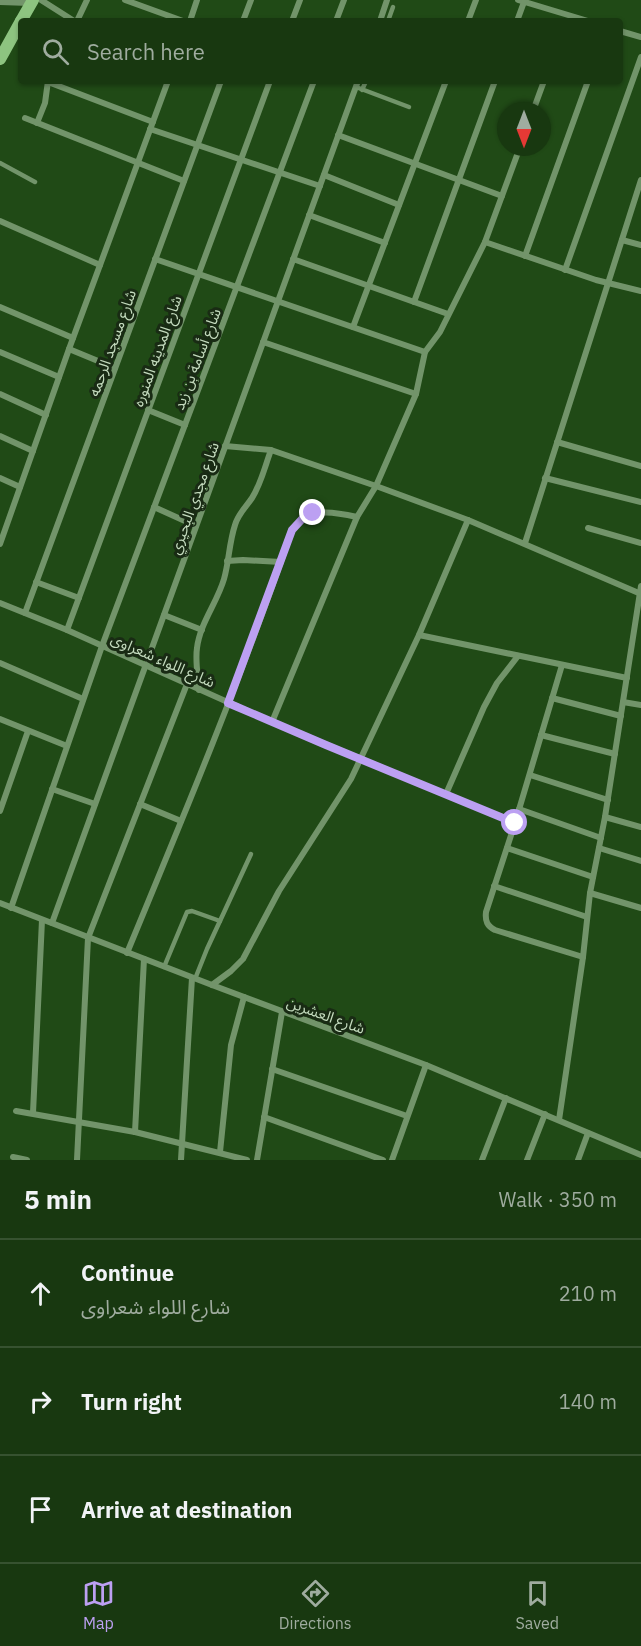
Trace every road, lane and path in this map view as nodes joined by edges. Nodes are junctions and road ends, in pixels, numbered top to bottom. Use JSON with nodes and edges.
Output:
{"nodes":[{"id":1,"x":87,"y":0,"type":"edge"},
{"id":2,"x":125,"y":0,"type":"edge"},
{"id":3,"x":197,"y":0,"type":"edge"},
{"id":4,"x":251,"y":0,"type":"edge"},
{"id":5,"x":300,"y":0,"type":"edge"},
{"id":6,"x":344,"y":0,"type":"edge"},
{"id":7,"x":387,"y":0,"type":"edge"},
{"id":8,"x":476,"y":0,"type":"edge"},
{"id":9,"x":35,"y":1,"type":"edge"},
{"id":10,"x":521,"y":1,"type":"edge"},
{"id":11,"x":0,"y":2,"type":"edge"},
{"id":12,"x":393,"y":7,"type":"dead end"},
{"id":13,"x":23,"y":18,"type":"edge"},
{"id":14,"x":69,"y":18,"type":"edge"},
{"id":15,"x":77,"y":18,"type":"edge"},
{"id":16,"x":175,"y":18,"type":"edge"},
{"id":17,"x":191,"y":18,"type":"edge"},
{"id":18,"x":244,"y":18,"type":"edge"},
{"id":19,"x":293,"y":18,"type":"edge"},
{"id":20,"x":337,"y":18,"type":"edge"},
{"id":21,"x":381,"y":18,"type":"edge"},
{"id":22,"x":389,"y":18,"type":"edge"},
{"id":23,"x":469,"y":18,"type":"edge"},
{"id":24,"x":518,"y":18,"type":"edge"},
{"id":25,"x":567,"y":18,"type":"edge"},
{"id":26,"x":18,"y":26,"type":"edge"},
{"id":27,"x":623,"y":32,"type":"edge"},
{"id":28,"x":641,"y":37,"type":"edge"},
{"id":29,"x":1,"y":56,"type":"edge"},
{"id":30,"x":641,"y":57,"type":"edge"},
{"id":31,"x":48,"y":84,"type":"edge"},
{"id":32,"x":55,"y":84,"type":"edge"},
{"id":33,"x":167,"y":84,"type":"edge"},
{"id":34,"x":219,"y":84,"type":"edge"},
{"id":35,"x":269,"y":84,"type":"edge"},
{"id":36,"x":313,"y":84,"type":"edge"},
{"id":37,"x":445,"y":84,"type":"edge"},
{"id":38,"x":494,"y":84,"type":"edge"},
{"id":39,"x":543,"y":84,"type":"edge"},
{"id":40,"x":587,"y":84,"type":"edge"},
{"id":41,"x":359,"y":86,"type":"edge"},
{"id":42,"x":536,"y":102,"type":"edge"},
{"id":43,"x":409,"y":107,"type":"dead end"},
{"id":44,"x":26,"y":118,"type":"dead end"},
{"id":45,"x":37,"y":123,"type":"junction"},
{"id":46,"x":152,"y":125,"type":"junction"},
{"id":47,"x":338,"y":135,"type":"junction"},
{"id":48,"x":198,"y":145,"type":"junction"},
{"id":49,"x":517,"y":156,"type":"edge"},
{"id":50,"x":241,"y":159,"type":"junction"},
{"id":51,"x":0,"y":163,"type":"edge"},
{"id":52,"x":138,"y":163,"type":"junction"},
{"id":53,"x":415,"y":164,"type":"junction"},
{"id":54,"x":279,"y":172,"type":"junction"},
{"id":55,"x":324,"y":175,"type":"junction"},
{"id":56,"x":459,"y":180,"type":"junction"},
{"id":57,"x":641,"y":180,"type":"edge"},
{"id":58,"x":184,"y":181,"type":"junction"},
{"id":59,"x":35,"y":182,"type":"dead end"},
{"id":60,"x":320,"y":186,"type":"junction"},
{"id":61,"x":502,"y":196,"type":"junction"},
{"id":62,"x":638,"y":201,"type":"edge"},
{"id":63,"x":399,"y":205,"type":"junction"},
{"id":64,"x":309,"y":215,"type":"junction"},
{"id":65,"x":0,"y":221,"type":"edge"},
{"id":66,"x":622,"y":240,"type":"junction"},
{"id":67,"x":485,"y":242,"type":"junction"},
{"id":68,"x":385,"y":243,"type":"junction"},
{"id":69,"x":641,"y":245,"type":"edge"},
{"id":70,"x":525,"y":256,"type":"junction"},
{"id":71,"x":155,"y":259,"type":"junction"},
{"id":72,"x":293,"y":259,"type":"junction"},
{"id":73,"x":100,"y":265,"type":"junction"},
{"id":74,"x":566,"y":270,"type":"junction"},
{"id":75,"x":199,"y":274,"type":"junction"},
{"id":76,"x":608,"y":283,"type":"junction"},
{"id":77,"x":369,"y":286,"type":"junction"},
{"id":78,"x":237,"y":287,"type":"junction"},
{"id":79,"x":641,"y":291,"type":"edge"},
{"id":80,"x":278,"y":301,"type":"junction"},
{"id":81,"x":414,"y":302,"type":"junction"},
{"id":82,"x":0,"y":307,"type":"edge"},
{"id":83,"x":448,"y":314,"type":"junction"},
{"id":84,"x":353,"y":327,"type":"junction"},
{"id":85,"x":73,"y":338,"type":"junction"},
{"id":86,"x":263,"y":342,"type":"junction"},
{"id":87,"x":69,"y":349,"type":"junction"},
{"id":88,"x":0,"y":352,"type":"edge"},
{"id":89,"x":425,"y":352,"type":"junction"},
{"id":90,"x":115,"y":368,"type":"junction"},
{"id":91,"x":59,"y":377,"type":"junction"},
{"id":92,"x":0,"y":394,"type":"edge"},
{"id":93,"x":416,"y":394,"type":"junction"},
{"id":94,"x":148,"y":410,"type":"junction"},
{"id":95,"x":46,"y":415,"type":"junction"},
{"id":96,"x":185,"y":425,"type":"junction"},
{"id":97,"x":0,"y":436,"type":"edge"},
{"id":98,"x":557,"y":442,"type":"junction"},
{"id":99,"x":225,"y":446,"type":"junction"},
{"id":100,"x":271,"y":450,"type":"junction"},
{"id":101,"x":33,"y":451,"type":"junction"},
{"id":102,"x":641,"y":466,"type":"edge"},
{"id":103,"x":0,"y":478,"type":"edge"},
{"id":104,"x":545,"y":478,"type":"junction"},
{"id":105,"x":376,"y":486,"type":"junction"},
{"id":106,"x":20,"y":487,"type":"junction"},
{"id":107,"x":641,"y":502,"type":"edge"},
{"id":108,"x":154,"y":507,"type":"junction"},
{"id":109,"x":357,"y":517,"type":"junction"},
{"id":110,"x":468,"y":520,"type":"junction"},
{"id":111,"x":0,"y":521,"type":"edge"},
{"id":112,"x":7,"y":524,"type":"junction"},
{"id":113,"x":196,"y":526,"type":"junction"},
{"id":114,"x":588,"y":528,"type":"dead end"},
{"id":115,"x":525,"y":543,"type":"junction"},
{"id":116,"x":641,"y":543,"type":"edge"},
{"id":117,"x":0,"y":544,"type":"edge"},
{"id":118,"x":227,"y":561,"type":"junction"},
{"id":119,"x":281,"y":562,"type":"junction"},
{"id":120,"x":36,"y":582,"type":"junction"},
{"id":121,"x":641,"y":591,"type":"edge"},
{"id":122,"x":79,"y":598,"type":"junction"},
{"id":123,"x":0,"y":603,"type":"edge"},
{"id":124,"x":25,"y":613,"type":"junction"},
{"id":125,"x":164,"y":615,"type":"junction"},
{"id":126,"x":67,"y":630,"type":"junction"},
{"id":127,"x":202,"y":630,"type":"junction"},
{"id":128,"x":419,"y":635,"type":"junction"},
{"id":129,"x":102,"y":646,"type":"junction"},
{"id":130,"x":518,"y":656,"type":"junction"},
{"id":131,"x":0,"y":663,"type":"edge"},
{"id":132,"x":146,"y":665,"type":"junction"},
{"id":133,"x":562,"y":665,"type":"junction"},
{"id":134,"x":627,"y":678,"type":"junction"},
{"id":135,"x":187,"y":684,"type":"junction"},
{"id":136,"x":199,"y":690,"type":"junction"},
{"id":137,"x":552,"y":698,"type":"junction"},
{"id":138,"x":83,"y":699,"type":"junction"},
{"id":139,"x":623,"y":702,"type":"junction"},
{"id":140,"x":228,"y":703,"type":"junction"},
{"id":141,"x":641,"y":705,"type":"edge"},
{"id":142,"x":621,"y":716,"type":"junction"},
{"id":143,"x":0,"y":719,"type":"edge"},
{"id":144,"x":272,"y":722,"type":"junction"},
{"id":145,"x":28,"y":731,"type":"junction"},
{"id":146,"x":541,"y":735,"type":"junction"},
{"id":147,"x":67,"y":746,"type":"junction"},
{"id":148,"x":615,"y":754,"type":"junction"},
{"id":149,"x":362,"y":759,"type":"junction"},
{"id":150,"x":530,"y":775,"type":"junction"},
{"id":151,"x":52,"y":789,"type":"junction"},
{"id":152,"x":446,"y":794,"type":"junction"},
{"id":153,"x":608,"y":800,"type":"junction"},
{"id":154,"x":95,"y":804,"type":"junction"},
{"id":155,"x":140,"y":804,"type":"junction"},
{"id":156,"x":519,"y":809,"type":"junction"},
{"id":157,"x":0,"y":811,"type":"edge"},
{"id":158,"x":605,"y":817,"type":"junction"},
{"id":159,"x":181,"y":821,"type":"junction"},
{"id":160,"x":515,"y":823,"type":"junction"},
{"id":161,"x":641,"y":827,"type":"edge"},
{"id":162,"x":602,"y":838,"type":"junction"},
{"id":163,"x":507,"y":848,"type":"junction"},
{"id":164,"x":599,"y":848,"type":"junction"},
{"id":165,"x":251,"y":854,"type":"dead end"},
{"id":166,"x":641,"y":861,"type":"edge"},
{"id":167,"x":593,"y":877,"type":"junction"},
{"id":168,"x":495,"y":886,"type":"junction"},
{"id":169,"x":590,"y":893,"type":"junction"},
{"id":170,"x":0,"y":903,"type":"edge"},
{"id":171,"x":11,"y":908,"type":"junction"},
{"id":172,"x":641,"y":908,"type":"edge"},
{"id":173,"x":587,"y":917,"type":"junction"},
{"id":174,"x":42,"y":920,"type":"junction"},
{"id":175,"x":220,"y":921,"type":"junction"},
{"id":176,"x":52,"y":923,"type":"junction"},
{"id":177,"x":88,"y":938,"type":"junction"},
{"id":178,"x":127,"y":953,"type":"junction"},
{"id":179,"x":583,"y":957,"type":"junction"},
{"id":180,"x":144,"y":959,"type":"junction"},
{"id":181,"x":164,"y":967,"type":"junction"},
{"id":182,"x":194,"y":978,"type":"junction"},
{"id":183,"x":212,"y":985,"type":"junction"},
{"id":184,"x":244,"y":997,"type":"junction"},
{"id":185,"x":282,"y":1012,"type":"junction"},
{"id":186,"x":426,"y":1065,"type":"junction"},
{"id":187,"x":272,"y":1069,"type":"junction"},
{"id":188,"x":506,"y":1098,"type":"junction"},
{"id":189,"x":16,"y":1111,"type":"dead end"},
{"id":190,"x":33,"y":1113,"type":"junction"},
{"id":191,"x":545,"y":1114,"type":"junction"},
{"id":192,"x":407,"y":1116,"type":"junction"},
{"id":193,"x":264,"y":1117,"type":"junction"},
{"id":194,"x":560,"y":1120,"type":"junction"},
{"id":195,"x":79,"y":1121,"type":"junction"},
{"id":196,"x":135,"y":1132,"type":"junction"},
{"id":197,"x":588,"y":1133,"type":"junction"},
{"id":198,"x":182,"y":1143,"type":"junction"},
{"id":199,"x":220,"y":1152,"type":"junction"},
{"id":200,"x":641,"y":1155,"type":"edge"},
{"id":201,"x":13,"y":1157,"type":"dead end"},
{"id":202,"x":27,"y":1160,"type":"edge"},
{"id":203,"x":77,"y":1160,"type":"edge"},
{"id":204,"x":181,"y":1160,"type":"edge"},
{"id":205,"x":247,"y":1160,"type":"edge"},
{"id":206,"x":257,"y":1160,"type":"edge"},
{"id":207,"x":383,"y":1160,"type":"edge"},
{"id":208,"x":392,"y":1160,"type":"edge"},
{"id":209,"x":482,"y":1160,"type":"edge"},
{"id":210,"x":527,"y":1160,"type":"edge"},
{"id":211,"x":578,"y":1160,"type":"edge"}],
"edges":[{"from":1,"to":15,"type":"street"},
{"from":2,"to":16,"type":"street"},
{"from":3,"to":17,"type":"street"},
{"from":4,"to":18,"type":"street"},
{"from":5,"to":19,"type":"street"},
{"from":6,"to":20,"type":"street"},
{"from":7,"to":21,"type":"street"},
{"from":8,"to":23,"type":"street"},
{"from":9,"to":11,"type":"street"},
{"from":9,"to":13,"type":"street"},
{"from":9,"to":14,"type":"street"},
{"from":10,"to":24,"type":"street"},
{"from":10,"to":25,"type":"street"},
{"from":12,"to":22,"type":"lane"},
{"from":26,"to":29,"type":"street"},
{"from":27,"to":28,"type":"street"},
{"from":30,"to":74,"type":"street"},
{"from":31,"to":45,"type":"street"},
{"from":32,"to":46,"type":"street"},
{"from":33,"to":46,"type":"street"},
{"from":34,"to":48,"type":"street","name":"شارع مسجد الرحمه"},
{"from":35,"to":50,"type":"street","name":"شارع المدينه المنوره"},
{"from":36,"to":54,"type":"street","name":"شارع أسامة بن زيد"},
{"from":37,"to":53,"type":"street"},
{"from":38,"to":56,"type":"street"},
{"from":39,"to":42,"type":"street"},
{"from":40,"to":70,"type":"street"},
{"from":41,"to":43,"type":"lane"},
{"from":41,"to":47,"type":"street","name":"شارع مجدي البحيري"},
{"from":44,"to":45,"type":"street"},
{"from":45,"to":52,"type":"street"},
{"from":46,"to":48,"type":"street"},
{"from":46,"to":52,"type":"street"},
{"from":47,"to":53,"type":"street"},
{"from":47,"to":55,"type":"street","name":"شارع مجدي البحيري"},
{"from":48,"to":50,"type":"street"},
{"from":48,"to":58,"type":"street","name":"شارع مسجد الرحمه"},
{"from":49,"to":61,"type":"street"},
{"from":50,"to":54,"type":"street"},
{"from":50,"to":75,"type":"street","name":"شارع المدينه المنوره"},
{"from":51,"to":59,"type":"lane"},
{"from":52,"to":58,"type":"street"},
{"from":52,"to":73,"type":"street"},
{"from":53,"to":56,"type":"street"},
{"from":53,"to":63,"type":"street"},
{"from":54,"to":60,"type":"street"},
{"from":54,"to":78,"type":"street","name":"شارع أسامة بن زيد"},
{"from":55,"to":60,"type":"street","name":"شارع مجدي البحيري"},
{"from":55,"to":63,"type":"street"},
{"from":56,"to":61,"type":"street"},
{"from":56,"to":81,"type":"street"},
{"from":57,"to":62,"type":"street"},
{"from":58,"to":71,"type":"street","name":"شارع مسجد الرحمه"},
{"from":60,"to":64,"type":"street","name":"شارع مجدي البحيري"},
{"from":61,"to":67,"type":"street"},
{"from":62,"to":66,"type":"street"},
{"from":63,"to":68,"type":"street"},
{"from":64,"to":68,"type":"street"},
{"from":64,"to":72,"type":"street","name":"شارع مجدي البحيري"},
{"from":65,"to":73,"type":"street"},
{"from":66,"to":69,"type":"street"},
{"from":66,"to":76,"type":"street"},
{"from":67,"to":70,"type":"street"},
{"from":67,"to":83,"type":"street"},
{"from":68,"to":77,"type":"street"},
{"from":70,"to":74,"type":"street"},
{"from":71,"to":75,"type":"street"},
{"from":71,"to":90,"type":"street","name":"شارع مسجد الرحمه"},
{"from":72,"to":77,"type":"street"},
{"from":72,"to":80,"type":"street","name":"شارع مجدي البحيري"},
{"from":73,"to":85,"type":"street"},
{"from":74,"to":76,"type":"street"},
{"from":75,"to":78,"type":"street"},
{"from":75,"to":94,"type":"street","name":"شارع المدينه المنوره"},
{"from":76,"to":79,"type":"street"},
{"from":76,"to":98,"type":"street"},
{"from":77,"to":81,"type":"street"},
{"from":77,"to":84,"type":"street"},
{"from":78,"to":80,"type":"street"},
{"from":78,"to":96,"type":"street","name":"شارع أسامة بن زيد"},
{"from":80,"to":84,"type":"street"},
{"from":80,"to":86,"type":"street","name":"شارع مجدي البحيري"},
{"from":81,"to":83,"type":"street"},
{"from":82,"to":85,"type":"street"},
{"from":83,"to":89,"type":"street"},
{"from":84,"to":89,"type":"street"},
{"from":85,"to":87,"type":"street"},
{"from":86,"to":93,"type":"street"},
{"from":86,"to":99,"type":"street","name":"شارع مجدي البحيري"},
{"from":87,"to":90,"type":"street"},
{"from":87,"to":91,"type":"street"},
{"from":88,"to":91,"type":"street"},
{"from":89,"to":93,"type":"street"},
{"from":90,"to":120,"type":"street","name":"شارع مسجد الرحمه"},
{"from":91,"to":95,"type":"street"},
{"from":92,"to":95,"type":"street"},
{"from":93,"to":105,"type":"street"},
{"from":94,"to":96,"type":"street"},
{"from":94,"to":122,"type":"street","name":"شارع المدينه المنوره"},
{"from":95,"to":101,"type":"street"},
{"from":96,"to":108,"type":"street","name":"شارع أسامة بن زيد"},
{"from":97,"to":101,"type":"street"},
{"from":98,"to":102,"type":"street"},
{"from":98,"to":104,"type":"street"},
{"from":99,"to":100,"type":"street"},
{"from":99,"to":113,"type":"street","name":"شارع مجدي البحيري"},
{"from":100,"to":105,"type":"street"},
{"from":100,"to":118,"type":"street"},
{"from":101,"to":106,"type":"street"},
{"from":103,"to":106,"type":"street"},
{"from":104,"to":107,"type":"street"},
{"from":104,"to":115,"type":"street"},
{"from":105,"to":109,"type":"street"},
{"from":105,"to":110,"type":"street"},
{"from":106,"to":112,"type":"street"},
{"from":108,"to":113,"type":"street"},
{"from":108,"to":129,"type":"street","name":"شارع أسامة بن زيد"},
{"from":109,"to":119,"type":"street"},
{"from":109,"to":144,"type":"street"},
{"from":110,"to":115,"type":"street"},
{"from":110,"to":128,"type":"street"},
{"from":111,"to":112,"type":"street"},
{"from":112,"to":117,"type":"street"},
{"from":113,"to":125,"type":"street","name":"شارع مجدي البحيري"},
{"from":114,"to":116,"type":"street"},
{"from":115,"to":121,"type":"street"},
{"from":118,"to":119,"type":"street"},
{"from":118,"to":127,"type":"street"},
{"from":119,"to":140,"type":"street"},
{"from":120,"to":122,"type":"street"},
{"from":120,"to":124,"type":"street","name":"شارع مسجد الرحمه"},
{"from":121,"to":134,"type":"street"},
{"from":122,"to":126,"type":"street","name":"شارع المدينه المنوره"},
{"from":123,"to":124,"type":"street","name":"شارع اللواء شعراوى"},
{"from":124,"to":126,"type":"street","name":"شارع اللواء شعراوى"},
{"from":125,"to":127,"type":"street"},
{"from":125,"to":132,"type":"street","name":"شارع مجدي البحيري"},
{"from":126,"to":129,"type":"street","name":"شارع اللواء شعراوى"},
{"from":127,"to":136,"type":"street"},
{"from":128,"to":130,"type":"street"},
{"from":128,"to":149,"type":"street"},
{"from":129,"to":132,"type":"street","name":"شارع اللواء شعراوى"},
{"from":129,"to":138,"type":"street","name":"شارع أسامة بن زيد"},
{"from":130,"to":133,"type":"street"},
{"from":130,"to":152,"type":"street"},
{"from":131,"to":138,"type":"street"},
{"from":132,"to":135,"type":"street","name":"شارع اللواء شعراوى"},
{"from":132,"to":154,"type":"street","name":"شارع مجدي البحيري"},
{"from":133,"to":134,"type":"street"},
{"from":133,"to":137,"type":"street"},
{"from":134,"to":139,"type":"street"},
{"from":135,"to":136,"type":"street","name":"شارع اللواء شعراوى"},
{"from":135,"to":155,"type":"street"},
{"from":136,"to":140,"type":"street","name":"شارع اللواء شعراوى"},
{"from":137,"to":142,"type":"street"},
{"from":137,"to":146,"type":"street"},
{"from":138,"to":147,"type":"street","name":"شارع أسامة بن زيد"},
{"from":139,"to":141,"type":"street"},
{"from":139,"to":142,"type":"street"},
{"from":140,"to":144,"type":"street","name":"شارع اللواء شعراوى"},
{"from":140,"to":159,"type":"street"},
{"from":142,"to":148,"type":"street"},
{"from":143,"to":145,"type":"street"},
{"from":144,"to":149,"type":"street","name":"شارع اللواء شعراوى"},
{"from":145,"to":147,"type":"street"},
{"from":145,"to":157,"type":"street"},
{"from":146,"to":148,"type":"street"},
{"from":146,"to":150,"type":"street"},
{"from":147,"to":151,"type":"street","name":"شارع أسامة بن زيد"},
{"from":148,"to":153,"type":"street"},
{"from":149,"to":152,"type":"street","name":"شارع اللواء شعراوى"},
{"from":149,"to":183,"type":"street"},
{"from":150,"to":153,"type":"street"},
{"from":150,"to":156,"type":"street"},
{"from":151,"to":154,"type":"street"},
{"from":151,"to":171,"type":"street","name":"شارع أسامة بن زيد"},
{"from":152,"to":160,"type":"street","name":"شارع اللواء شعراوى"},
{"from":153,"to":158,"type":"street"},
{"from":154,"to":176,"type":"street","name":"شارع مجدي البحيري"},
{"from":155,"to":159,"type":"street"},
{"from":155,"to":177,"type":"street"},
{"from":156,"to":160,"type":"street"},
{"from":156,"to":162,"type":"street"},
{"from":158,"to":161,"type":"street"},
{"from":158,"to":162,"type":"street"},
{"from":159,"to":178,"type":"street"},
{"from":160,"to":163,"type":"street"},
{"from":162,"to":164,"type":"street"},
{"from":163,"to":167,"type":"street"},
{"from":163,"to":168,"type":"street"},
{"from":164,"to":166,"type":"street"},
{"from":164,"to":167,"type":"street"},
{"from":165,"to":175,"type":"lane"},
{"from":167,"to":169,"type":"street"},
{"from":168,"to":173,"type":"street"},
{"from":168,"to":179,"type":"street"},
{"from":169,"to":172,"type":"street"},
{"from":169,"to":173,"type":"street"},
{"from":170,"to":171,"type":"street","name":"شارع العشرين"},
{"from":171,"to":174,"type":"street","name":"شارع العشرين"},
{"from":173,"to":179,"type":"street"},
{"from":174,"to":176,"type":"street","name":"شارع العشرين"},
{"from":174,"to":190,"type":"street"},
{"from":175,"to":181,"type":"lane"},
{"from":175,"to":182,"type":"lane"},
{"from":176,"to":177,"type":"street","name":"شارع العشرين"},
{"from":177,"to":178,"type":"street","name":"شارع العشرين"},
{"from":177,"to":195,"type":"street"},
{"from":178,"to":180,"type":"street","name":"شارع العشرين"},
{"from":179,"to":194,"type":"street"},
{"from":180,"to":181,"type":"street","name":"شارع العشرين"},
{"from":180,"to":196,"type":"street"},
{"from":181,"to":182,"type":"street","name":"شارع العشرين"},
{"from":182,"to":183,"type":"street","name":"شارع العشرين"},
{"from":182,"to":198,"type":"street"},
{"from":183,"to":184,"type":"street","name":"شارع العشرين"},
{"from":184,"to":185,"type":"street","name":"شارع العشرين"},
{"from":184,"to":199,"type":"street"},
{"from":185,"to":186,"type":"street","name":"شارع العشرين"},
{"from":185,"to":187,"type":"street"},
{"from":186,"to":188,"type":"street","name":"شارع العشرين"},
{"from":186,"to":192,"type":"street"},
{"from":187,"to":192,"type":"street"},
{"from":187,"to":193,"type":"street"},
{"from":188,"to":191,"type":"street","name":"شارع العشرين"},
{"from":188,"to":209,"type":"street"},
{"from":189,"to":190,"type":"street"},
{"from":190,"to":195,"type":"street"},
{"from":191,"to":194,"type":"street","name":"شارع العشرين"},
{"from":191,"to":210,"type":"street"},
{"from":192,"to":208,"type":"street"},
{"from":193,"to":206,"type":"street"},
{"from":193,"to":207,"type":"street"},
{"from":194,"to":197,"type":"street","name":"شارع العشرين"},
{"from":195,"to":196,"type":"street"},
{"from":195,"to":203,"type":"street"},
{"from":196,"to":198,"type":"street"},
{"from":197,"to":200,"type":"street","name":"شارع العشرين"},
{"from":197,"to":211,"type":"street"},
{"from":198,"to":199,"type":"street"},
{"from":198,"to":204,"type":"street"},
{"from":199,"to":205,"type":"street"},
{"from":201,"to":202,"type":"street"}]}
